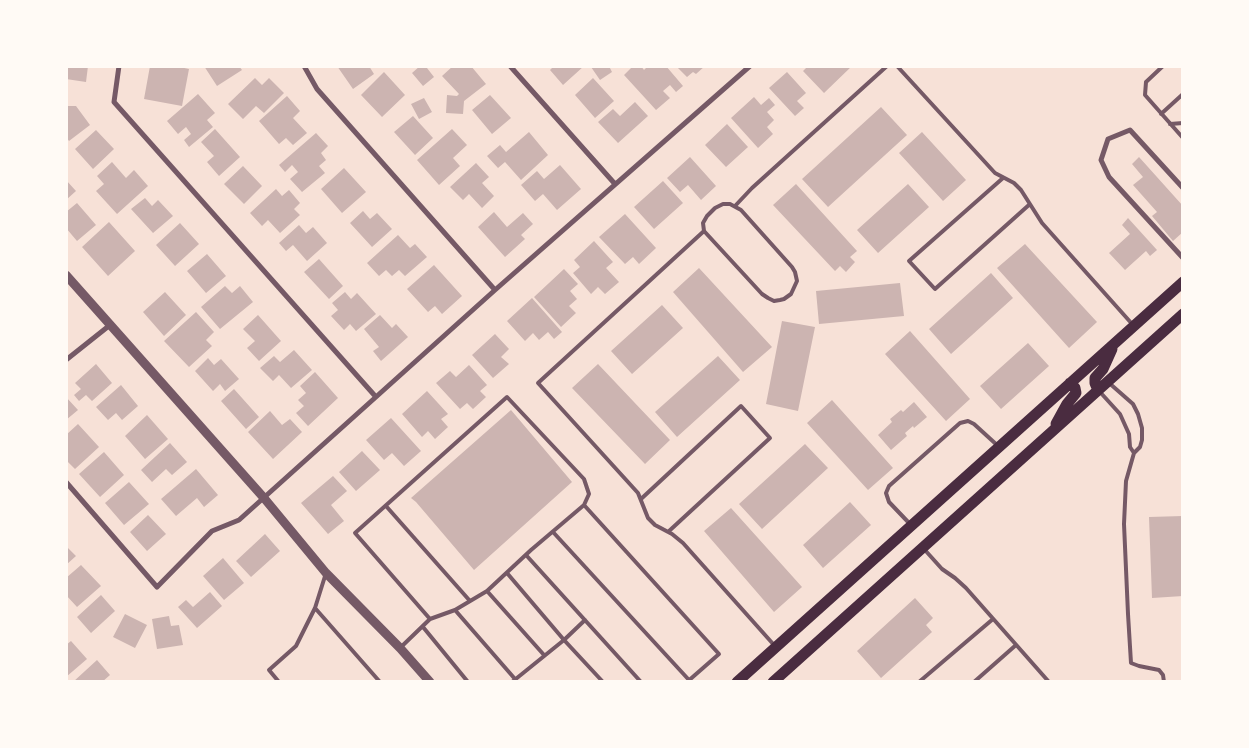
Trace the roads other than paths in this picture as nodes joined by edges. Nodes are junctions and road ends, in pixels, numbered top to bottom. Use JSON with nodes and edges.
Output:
{"nodes":[{"id":1,"x":119,"y":66,"type":"edge"},
{"id":2,"x":304,"y":66,"type":"edge"},
{"id":3,"x":510,"y":66,"type":"edge"},
{"id":4,"x":750,"y":66,"type":"edge"},
{"id":5,"x":887,"y":66,"type":"edge"},
{"id":6,"x":897,"y":66,"type":"edge"},
{"id":7,"x":1163,"y":66,"type":"edge"},
{"id":8,"x":1183,"y":94,"type":"edge"},
{"id":9,"x":1161,"y":114,"type":"junction"},
{"id":10,"x":1183,"y":123,"type":"edge"},
{"id":11,"x":1170,"y":124,"type":"junction"},
{"id":12,"x":1183,"y":138,"type":"edge"},
{"id":13,"x":1003,"y":178,"type":"junction"},
{"id":14,"x":615,"y":184,"type":"junction"},
{"id":15,"x":1183,"y":188,"type":"edge"},
{"id":16,"x":1030,"y":204,"type":"junction"},
{"id":17,"x":735,"y":206,"type":"junction"},
{"id":18,"x":704,"y":231,"type":"junction"},
{"id":19,"x":1183,"y":258,"type":"edge"},
{"id":20,"x":66,"y":275,"type":"edge"},
{"id":21,"x":1183,"y":282,"type":"edge"},
{"id":22,"x":495,"y":290,"type":"junction"},
{"id":23,"x":1183,"y":314,"type":"edge"},
{"id":24,"x":110,"y":325,"type":"junction"},
{"id":25,"x":1134,"y":326,"type":"junction"},
{"id":26,"x":1115,"y":342,"type":"junction"},
{"id":27,"x":66,"y":360,"type":"edge"},
{"id":28,"x":1070,"y":383,"type":"junction"},
{"id":29,"x":1103,"y":386,"type":"junction"},
{"id":30,"x":376,"y":397,"type":"junction"},
{"id":31,"x":1051,"y":432,"type":"junction"},
{"id":32,"x":999,"y":447,"type":"junction"},
{"id":33,"x":1134,"y":453,"type":"junction"},
{"id":34,"x":66,"y":482,"type":"edge"},
{"id":35,"x":264,"y":498,"type":"junction"},
{"id":36,"x":641,"y":499,"type":"junction"},
{"id":37,"x":584,"y":505,"type":"junction"},
{"id":38,"x":386,"y":506,"type":"junction"},
{"id":39,"x":912,"y":525,"type":"junction"},
{"id":40,"x":553,"y":532,"type":"junction"},
{"id":41,"x":668,"y":532,"type":"junction"},
{"id":42,"x":923,"y":548,"type":"junction"},
{"id":43,"x":526,"y":555,"type":"junction"},
{"id":44,"x":326,"y":572,"type":"junction"},
{"id":45,"x":507,"y":573,"type":"junction"},
{"id":46,"x":487,"y":591,"type":"junction"},
{"id":47,"x":470,"y":601,"type":"junction"},
{"id":48,"x":315,"y":608,"type":"junction"},
{"id":49,"x":455,"y":610,"type":"junction"},
{"id":50,"x":430,"y":619,"type":"junction"},
{"id":51,"x":993,"y":619,"type":"junction"},
{"id":52,"x":585,"y":620,"type":"junction"},
{"id":53,"x":423,"y":627,"type":"junction"},
{"id":54,"x":564,"y":640,"type":"junction"},
{"id":55,"x":1016,"y":645,"type":"junction"},
{"id":56,"x":776,"y":647,"type":"junction"},
{"id":57,"x":400,"y":648,"type":"junction"},
{"id":58,"x":544,"y":655,"type":"junction"},
{"id":59,"x":514,"y":681,"type":"edge"},
{"id":60,"x":688,"y":681,"type":"edge"},
{"id":61,"x":279,"y":682,"type":"edge"},
{"id":62,"x":380,"y":682,"type":"edge"},
{"id":63,"x":430,"y":682,"type":"edge"},
{"id":64,"x":468,"y":682,"type":"edge"},
{"id":65,"x":603,"y":682,"type":"edge"},
{"id":66,"x":641,"y":682,"type":"edge"},
{"id":67,"x":737,"y":682,"type":"edge"},
{"id":68,"x":773,"y":682,"type":"edge"},
{"id":69,"x":919,"y":682,"type":"edge"},
{"id":70,"x":974,"y":682,"type":"edge"},
{"id":71,"x":1049,"y":682,"type":"edge"},
{"id":72,"x":1164,"y":682,"type":"edge"}],
"edges":[{"from":1,"to":30,"type":"street"},
{"from":2,"to":22,"type":"street"},
{"from":3,"to":14,"type":"street"},
{"from":4,"to":14,"type":"street"},
{"from":5,"to":17,"type":"lane"},
{"from":6,"to":13,"type":"lane"},
{"from":7,"to":9,"type":"lane"},
{"from":8,"to":9,"type":"lane"},
{"from":9,"to":11,"type":"lane"},
{"from":10,"to":11,"type":"lane"},
{"from":11,"to":12,"type":"lane"},
{"from":13,"to":16,"type":"lane"},
{"from":13,"to":16,"type":"lane"},
{"from":14,"to":22,"type":"street"},
{"from":15,"to":19,"type":"street"},
{"from":16,"to":25,"type":"lane"},
{"from":17,"to":18,"type":"lane"},
{"from":17,"to":18,"type":"lane"},
{"from":18,"to":36,"type":"lane"},
{"from":20,"to":24,"type":"street"},
{"from":21,"to":25,"type":"main road"},
{"from":22,"to":30,"type":"street"},
{"from":23,"to":29,"type":"main road"},
{"from":24,"to":27,"type":"street"},
{"from":24,"to":35,"type":"street"},
{"from":25,"to":26,"type":"main road"},
{"from":26,"to":28,"type":"main road"},
{"from":26,"to":29,"type":"main road"},
{"from":28,"to":31,"type":"main road"},
{"from":28,"to":32,"type":"main road"},
{"from":29,"to":31,"type":"main road"},
{"from":29,"to":33,"type":"lane"},
{"from":29,"to":33,"type":"lane"},
{"from":30,"to":35,"type":"street"},
{"from":31,"to":42,"type":"main road"},
{"from":32,"to":39,"type":"main road"},
{"from":32,"to":39,"type":"lane"},
{"from":33,"to":72,"type":"lane"},
{"from":34,"to":35,"type":"street"},
{"from":35,"to":44,"type":"street"},
{"from":36,"to":41,"type":"lane"},
{"from":36,"to":41,"type":"lane"},
{"from":37,"to":38,"type":"lane"},
{"from":37,"to":40,"type":"lane"},
{"from":37,"to":60,"type":"lane"},
{"from":38,"to":47,"type":"lane"},
{"from":38,"to":50,"type":"lane"},
{"from":39,"to":56,"type":"main road"},
{"from":40,"to":43,"type":"lane"},
{"from":40,"to":60,"type":"lane"},
{"from":41,"to":56,"type":"lane"},
{"from":42,"to":51,"type":"lane"},
{"from":42,"to":68,"type":"main road"},
{"from":43,"to":45,"type":"lane"},
{"from":43,"to":52,"type":"lane"},
{"from":44,"to":48,"type":"lane"},
{"from":44,"to":57,"type":"street"},
{"from":45,"to":46,"type":"lane"},
{"from":45,"to":54,"type":"lane"},
{"from":46,"to":47,"type":"lane"},
{"from":46,"to":58,"type":"lane"},
{"from":47,"to":49,"type":"lane"},
{"from":48,"to":61,"type":"lane"},
{"from":48,"to":62,"type":"lane"},
{"from":49,"to":50,"type":"lane"},
{"from":49,"to":59,"type":"lane"},
{"from":50,"to":53,"type":"lane"},
{"from":51,"to":55,"type":"lane"},
{"from":51,"to":69,"type":"lane"},
{"from":52,"to":54,"type":"lane"},
{"from":52,"to":66,"type":"lane"},
{"from":53,"to":57,"type":"lane"},
{"from":53,"to":64,"type":"lane"},
{"from":54,"to":58,"type":"lane"},
{"from":54,"to":65,"type":"lane"},
{"from":55,"to":70,"type":"lane"},
{"from":55,"to":71,"type":"lane"},
{"from":56,"to":67,"type":"main road"},
{"from":57,"to":63,"type":"street"},
{"from":58,"to":59,"type":"lane"}]}
